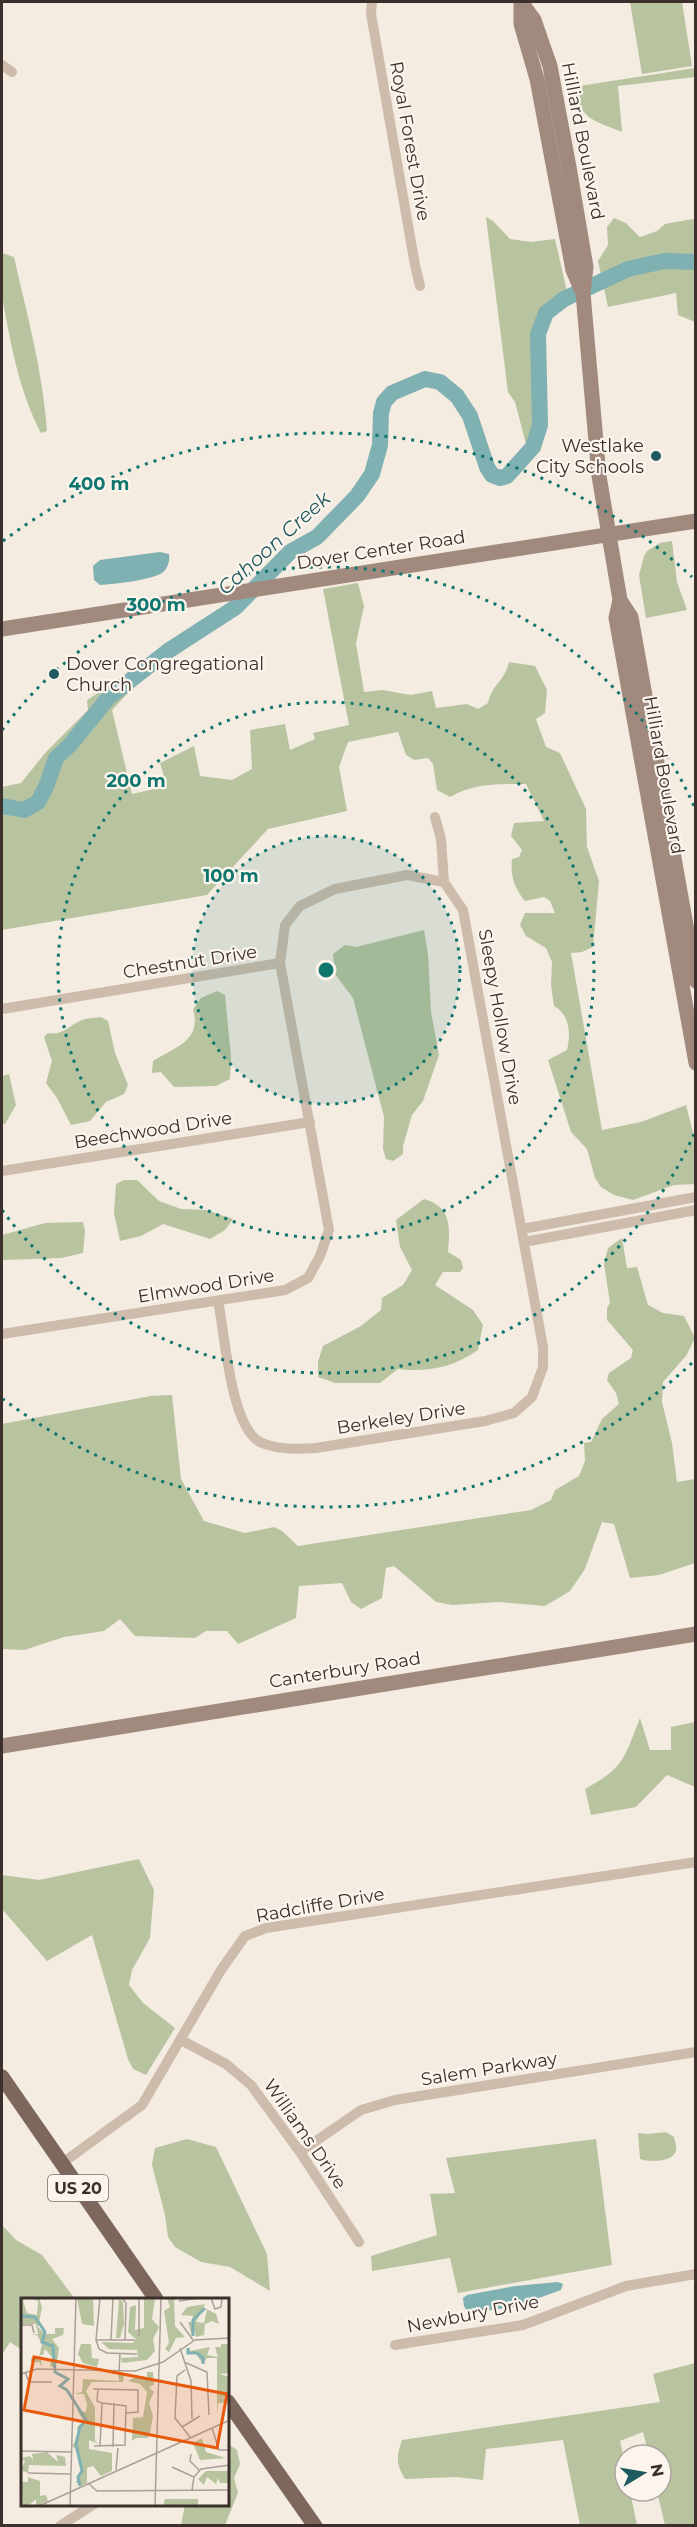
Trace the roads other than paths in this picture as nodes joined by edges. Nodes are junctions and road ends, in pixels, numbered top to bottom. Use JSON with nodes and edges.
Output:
{"nodes":[{"id":1,"x":372,"y":2,"type":"edge"},
{"id":2,"x":521,"y":2,"type":"edge"},
{"id":3,"x":2,"y":65,"type":"edge"},
{"id":4,"x":12,"y":72,"type":"dead end"},
{"id":5,"x":420,"y":286,"type":"dead end"},
{"id":6,"x":696,"y":520,"type":"edge"},
{"id":7,"x":609,"y":534,"type":"junction"},
{"id":8,"x":620,"y":600,"type":"junction"},
{"id":9,"x":2,"y":629,"type":"edge"},
{"id":10,"x":435,"y":817,"type":"dead end"},
{"id":11,"x":444,"y":882,"type":"junction"},
{"id":12,"x":280,"y":963,"type":"junction"},
{"id":13,"x":696,"y":981,"type":"edge"},
{"id":14,"x":2,"y":1009,"type":"edge"},
{"id":15,"x":696,"y":1063,"type":"edge"},
{"id":16,"x":310,"y":1122,"type":"junction"},
{"id":17,"x":2,"y":1170,"type":"edge"},
{"id":18,"x":696,"y":1197,"type":"edge"},
{"id":19,"x":696,"y":1210,"type":"edge"},
{"id":20,"x":522,"y":1229,"type":"junction"},
{"id":21,"x":524,"y":1242,"type":"junction"},
{"id":22,"x":218,"y":1301,"type":"junction"},
{"id":23,"x":2,"y":1334,"type":"edge"},
{"id":24,"x":696,"y":1634,"type":"edge"},
{"id":25,"x":2,"y":1746,"type":"edge"},
{"id":26,"x":696,"y":1862,"type":"edge"},
{"id":27,"x":181,"y":2040,"type":"junction"},
{"id":28,"x":696,"y":2052,"type":"edge"},
{"id":29,"x":2,"y":2077,"type":"edge"},
{"id":30,"x":300,"y":2152,"type":"junction"},
{"id":31,"x":62,"y":2164,"type":"junction"},
{"id":32,"x":359,"y":2242,"type":"dead end"},
{"id":33,"x":696,"y":2274,"type":"edge"},
{"id":34,"x":155,"y":2298,"type":"edge"},
{"id":35,"x":395,"y":2345,"type":"dead end"},
{"id":36,"x":233,"y":2419,"type":"edge"},
{"id":37,"x":92,"y":2506,"type":"edge"},
{"id":38,"x":60,"y":2526,"type":"edge"},
{"id":39,"x":315,"y":2526,"type":"edge"}],
"edges":[{"from":1,"to":5,"type":"street","name":"Royal Forest Drive"},
{"from":2,"to":7,"type":"main road","name":"Hilliard Boulevard"},
{"from":3,"to":4,"type":"street"},
{"from":6,"to":7,"type":"main road","name":"Dover Center Road"},
{"from":7,"to":8,"type":"main road","name":"Hilliard Boulevard"},
{"from":7,"to":9,"type":"main road","name":"Dover Center Road"},
{"from":8,"to":13,"type":"main road","name":"Hilliard Boulevard"},
{"from":8,"to":15,"type":"main road","name":"Hilliard Boulevard"},
{"from":10,"to":11,"type":"street"},
{"from":11,"to":12,"type":"street","name":"Chestnut Drive"},
{"from":11,"to":20,"type":"street","name":"Sleepy Hollow Drive"},
{"from":12,"to":14,"type":"street","name":"Chestnut Drive"},
{"from":12,"to":16,"type":"street","name":"Elmwood Drive"},
{"from":16,"to":17,"type":"street","name":"Beechwood Drive"},
{"from":16,"to":22,"type":"street","name":"Elmwood Drive"},
{"from":18,"to":20,"type":"street"},
{"from":19,"to":21,"type":"street"},
{"from":20,"to":21,"type":"street","name":"Berkeley Drive"},
{"from":21,"to":22,"type":"street","name":"Berkeley Drive"},
{"from":22,"to":23,"type":"street","name":"Elmwood Drive"},
{"from":24,"to":25,"type":"main road","name":"Canterbury Road"},
{"from":26,"to":27,"type":"street","name":"Radcliffe Drive"},
{"from":27,"to":30,"type":"street","name":"Williams Drive"},
{"from":27,"to":31,"type":"street","name":"Radcliffe Drive"},
{"from":28,"to":30,"type":"street","name":"Salem Parkway"},
{"from":29,"to":31,"type":"main road","number":"US 20"},
{"from":30,"to":32,"type":"street","name":"Williams Drive"},
{"from":31,"to":34,"type":"main road","number":"US 20"},
{"from":33,"to":35,"type":"street","name":"Newbury Drive"},
{"from":36,"to":39,"type":"main road"},
{"from":37,"to":38,"type":"street"}]}
